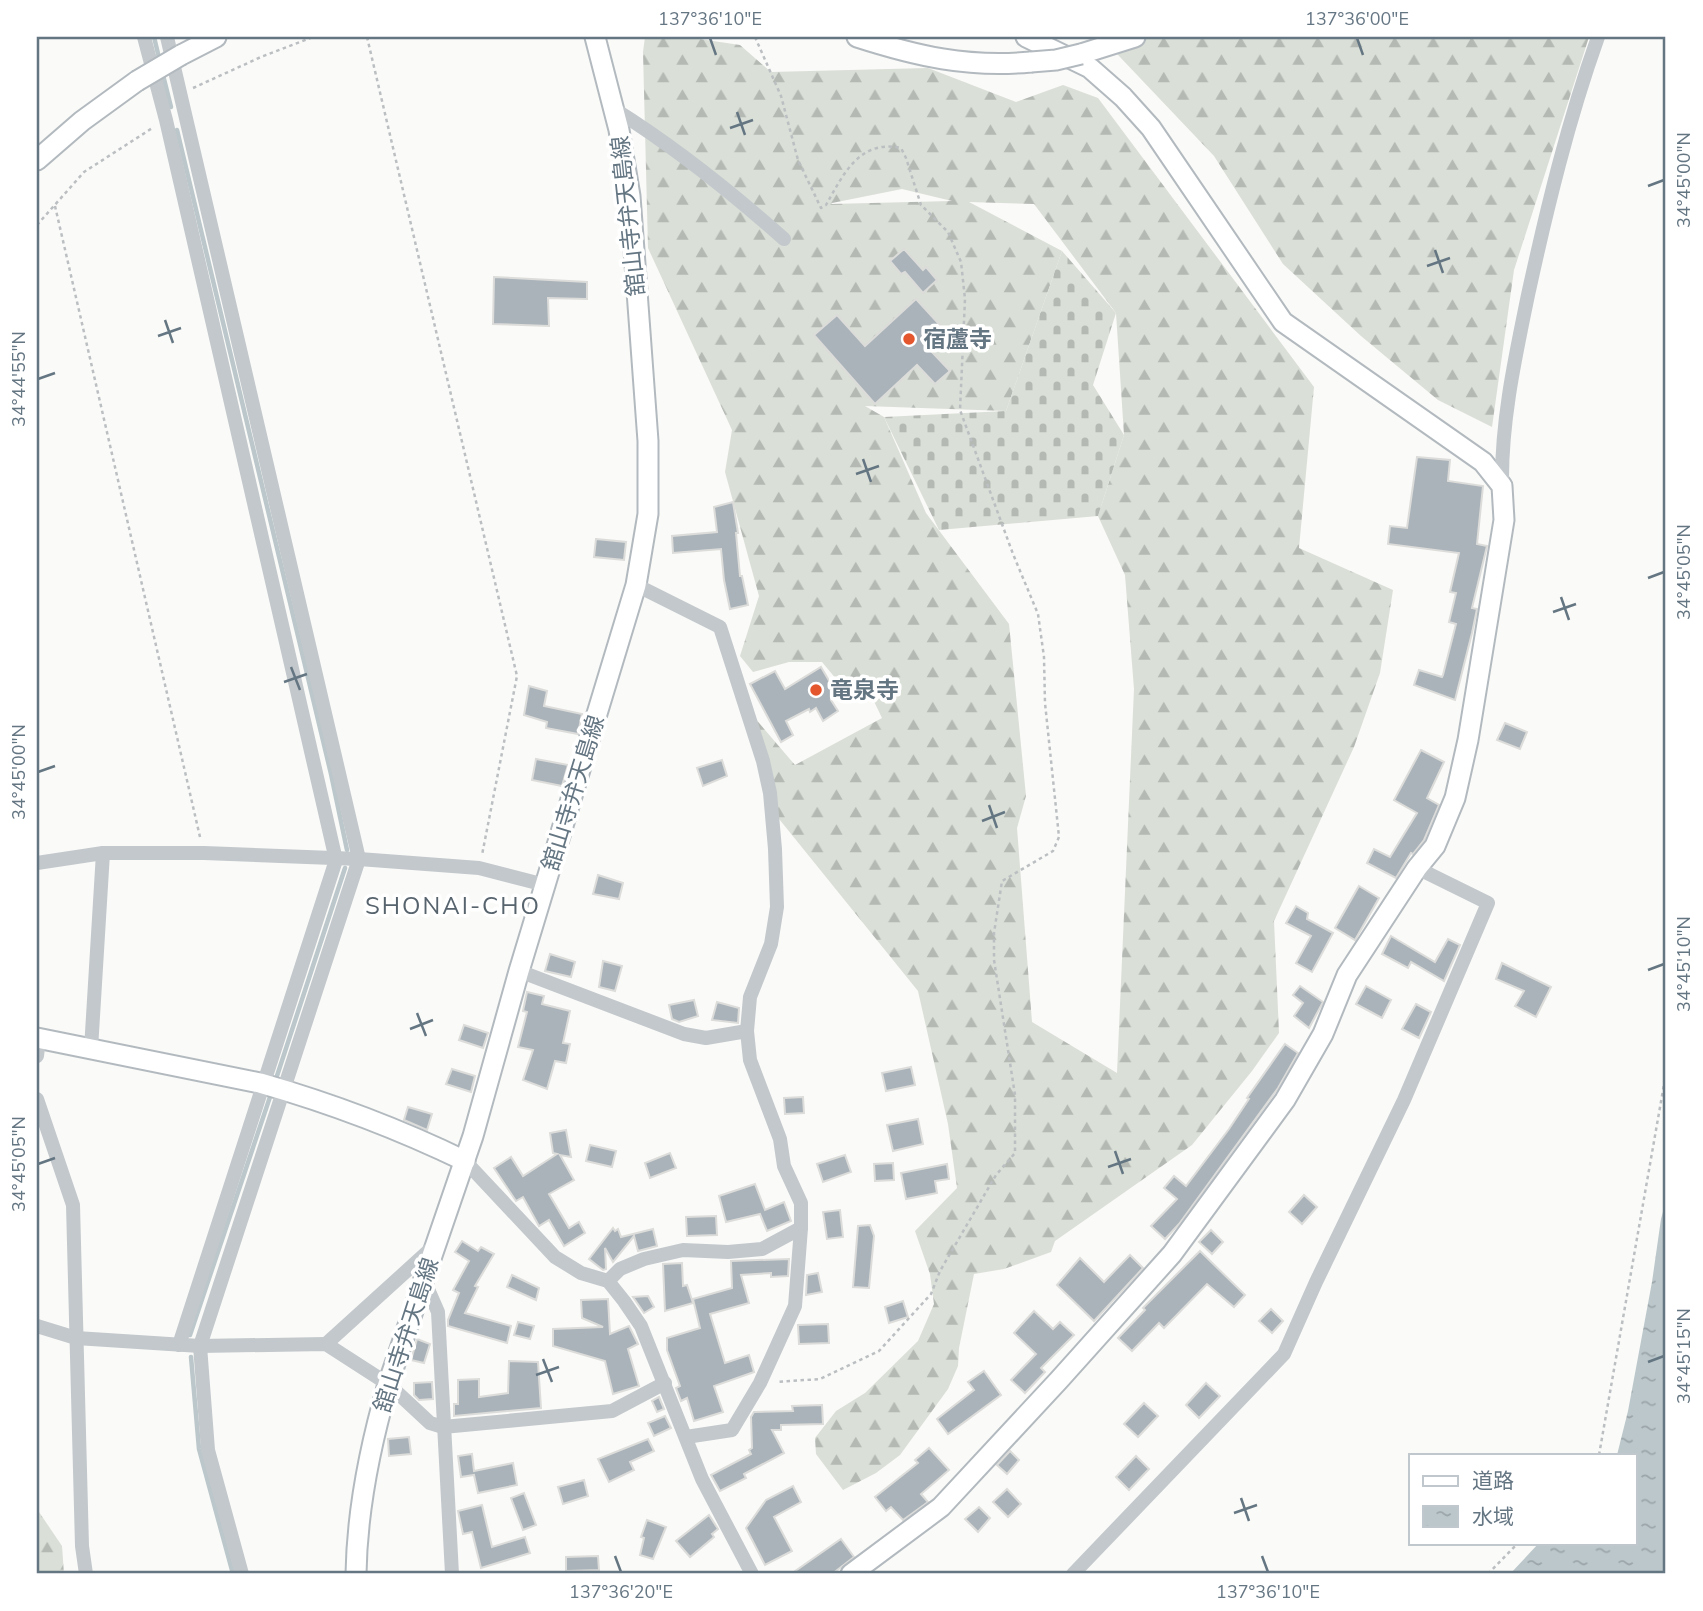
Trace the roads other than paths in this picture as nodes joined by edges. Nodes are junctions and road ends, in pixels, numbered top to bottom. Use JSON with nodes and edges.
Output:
{"nodes":[{"id":1,"x":144,"y":37,"type":"edge"},
{"id":2,"x":167,"y":37,"type":"edge"},
{"id":3,"x":216,"y":37,"type":"edge"},
{"id":4,"x":595,"y":37,"type":"edge"},
{"id":5,"x":857,"y":37,"type":"edge"},
{"id":6,"x":1026,"y":37,"type":"edge"},
{"id":7,"x":1135,"y":37,"type":"edge"},
{"id":8,"x":1598,"y":37,"type":"edge"},
{"id":9,"x":614,"y":109,"type":"junction"},
{"id":10,"x":37,"y":160,"type":"edge"},
{"id":11,"x":784,"y":239,"type":"dead end"},
{"id":12,"x":1502,"y":486,"type":"junction"},
{"id":13,"x":636,"y":585,"type":"junction"},
{"id":14,"x":103,"y":853,"type":"junction"},
{"id":15,"x":359,"y":859,"type":"junction"},
{"id":16,"x":336,"y":860,"type":"junction"},
{"id":17,"x":37,"y":863,"type":"edge"},
{"id":18,"x":1417,"y":868,"type":"junction"},
{"id":19,"x":545,"y":886,"type":"junction"},
{"id":20,"x":519,"y":971,"type":"junction"},
{"id":21,"x":747,"y":1031,"type":"junction"},
{"id":22,"x":37,"y":1045,"type":"edge"},
{"id":23,"x":91,"y":1049,"type":"junction"},
{"id":24,"x":273,"y":1086,"type":"junction"},
{"id":25,"x":37,"y":1099,"type":"edge"},
{"id":26,"x":465,"y":1161,"type":"junction"},
{"id":27,"x":802,"y":1228,"type":"junction"},
{"id":28,"x":436,"y":1244,"type":"junction"},
{"id":29,"x":424,"y":1280,"type":"junction"},
{"id":30,"x":608,"y":1281,"type":"junction"},
{"id":31,"x":37,"y":1326,"type":"edge"},
{"id":32,"x":76,"y":1338,"type":"junction"},
{"id":33,"x":326,"y":1344,"type":"junction"},
{"id":34,"x":179,"y":1345,"type":"junction"},
{"id":35,"x":200,"y":1346,"type":"junction"},
{"id":36,"x":665,"y":1383,"type":"junction"},
{"id":37,"x":387,"y":1384,"type":"junction"},
{"id":38,"x":443,"y":1427,"type":"junction"},
{"id":39,"x":685,"y":1437,"type":"junction"},
{"id":40,"x":86,"y":1574,"type":"edge"},
{"id":41,"x":242,"y":1574,"type":"edge"},
{"id":42,"x":356,"y":1574,"type":"edge"},
{"id":43,"x":452,"y":1574,"type":"edge"},
{"id":44,"x":752,"y":1574,"type":"edge"},
{"id":45,"x":851,"y":1574,"type":"edge"},
{"id":46,"x":1073,"y":1574,"type":"edge"}],
"edges":[{"from":1,"to":16,"type":"street"},
{"from":2,"to":15,"type":"street"},
{"from":3,"to":10,"type":"street","bridge":true},
{"from":4,"to":9,"type":"street","name":"舘山寺弁天島線"},
{"from":5,"to":7,"type":"street","bridge":true},
{"from":6,"to":12,"type":"street"},
{"from":8,"to":12,"type":"street"},
{"from":9,"to":11,"type":"street"},
{"from":9,"to":13,"type":"street","name":"舘山寺弁天島線"},
{"from":12,"to":18,"type":"street"},
{"from":13,"to":19,"type":"street","name":"舘山寺弁天島線"},
{"from":13,"to":21,"type":"street"},
{"from":14,"to":16,"type":"street"},
{"from":14,"to":17,"type":"street"},
{"from":14,"to":23,"type":"street"},
{"from":15,"to":16,"type":"street"},
{"from":15,"to":19,"type":"street"},
{"from":15,"to":24,"type":"street"},
{"from":16,"to":24,"type":"street"},
{"from":18,"to":45,"type":"street"},
{"from":18,"to":46,"type":"street"},
{"from":19,"to":20,"type":"street","name":"舘山寺弁天島線"},
{"from":20,"to":21,"type":"street"},
{"from":20,"to":26,"type":"street","name":"舘山寺弁天島線"},
{"from":21,"to":27,"type":"street"},
{"from":22,"to":23,"type":"street"},
{"from":23,"to":24,"type":"street"},
{"from":24,"to":26,"type":"street"},
{"from":24,"to":34,"type":"street"},
{"from":24,"to":35,"type":"street"},
{"from":25,"to":32,"type":"street"},
{"from":26,"to":28,"type":"street","name":"舘山寺弁天島線"},
{"from":26,"to":30,"type":"street"},
{"from":27,"to":30,"type":"street"},
{"from":27,"to":39,"type":"street"},
{"from":28,"to":29,"type":"street","name":"舘山寺弁天島線"},
{"from":28,"to":33,"type":"street"},
{"from":29,"to":37,"type":"street","name":"舘山寺弁天島線"},
{"from":29,"to":38,"type":"street"},
{"from":30,"to":36,"type":"street"},
{"from":31,"to":32,"type":"street"},
{"from":32,"to":34,"type":"street"},
{"from":32,"to":40,"type":"street"},
{"from":33,"to":35,"type":"street"},
{"from":33,"to":37,"type":"street"},
{"from":34,"to":35,"type":"street"},
{"from":35,"to":41,"type":"street"},
{"from":36,"to":38,"type":"street"},
{"from":36,"to":39,"type":"street"},
{"from":37,"to":38,"type":"street"},
{"from":37,"to":42,"type":"street","name":"舘山寺弁天島線"},
{"from":38,"to":43,"type":"street"},
{"from":39,"to":44,"type":"street"}]}
